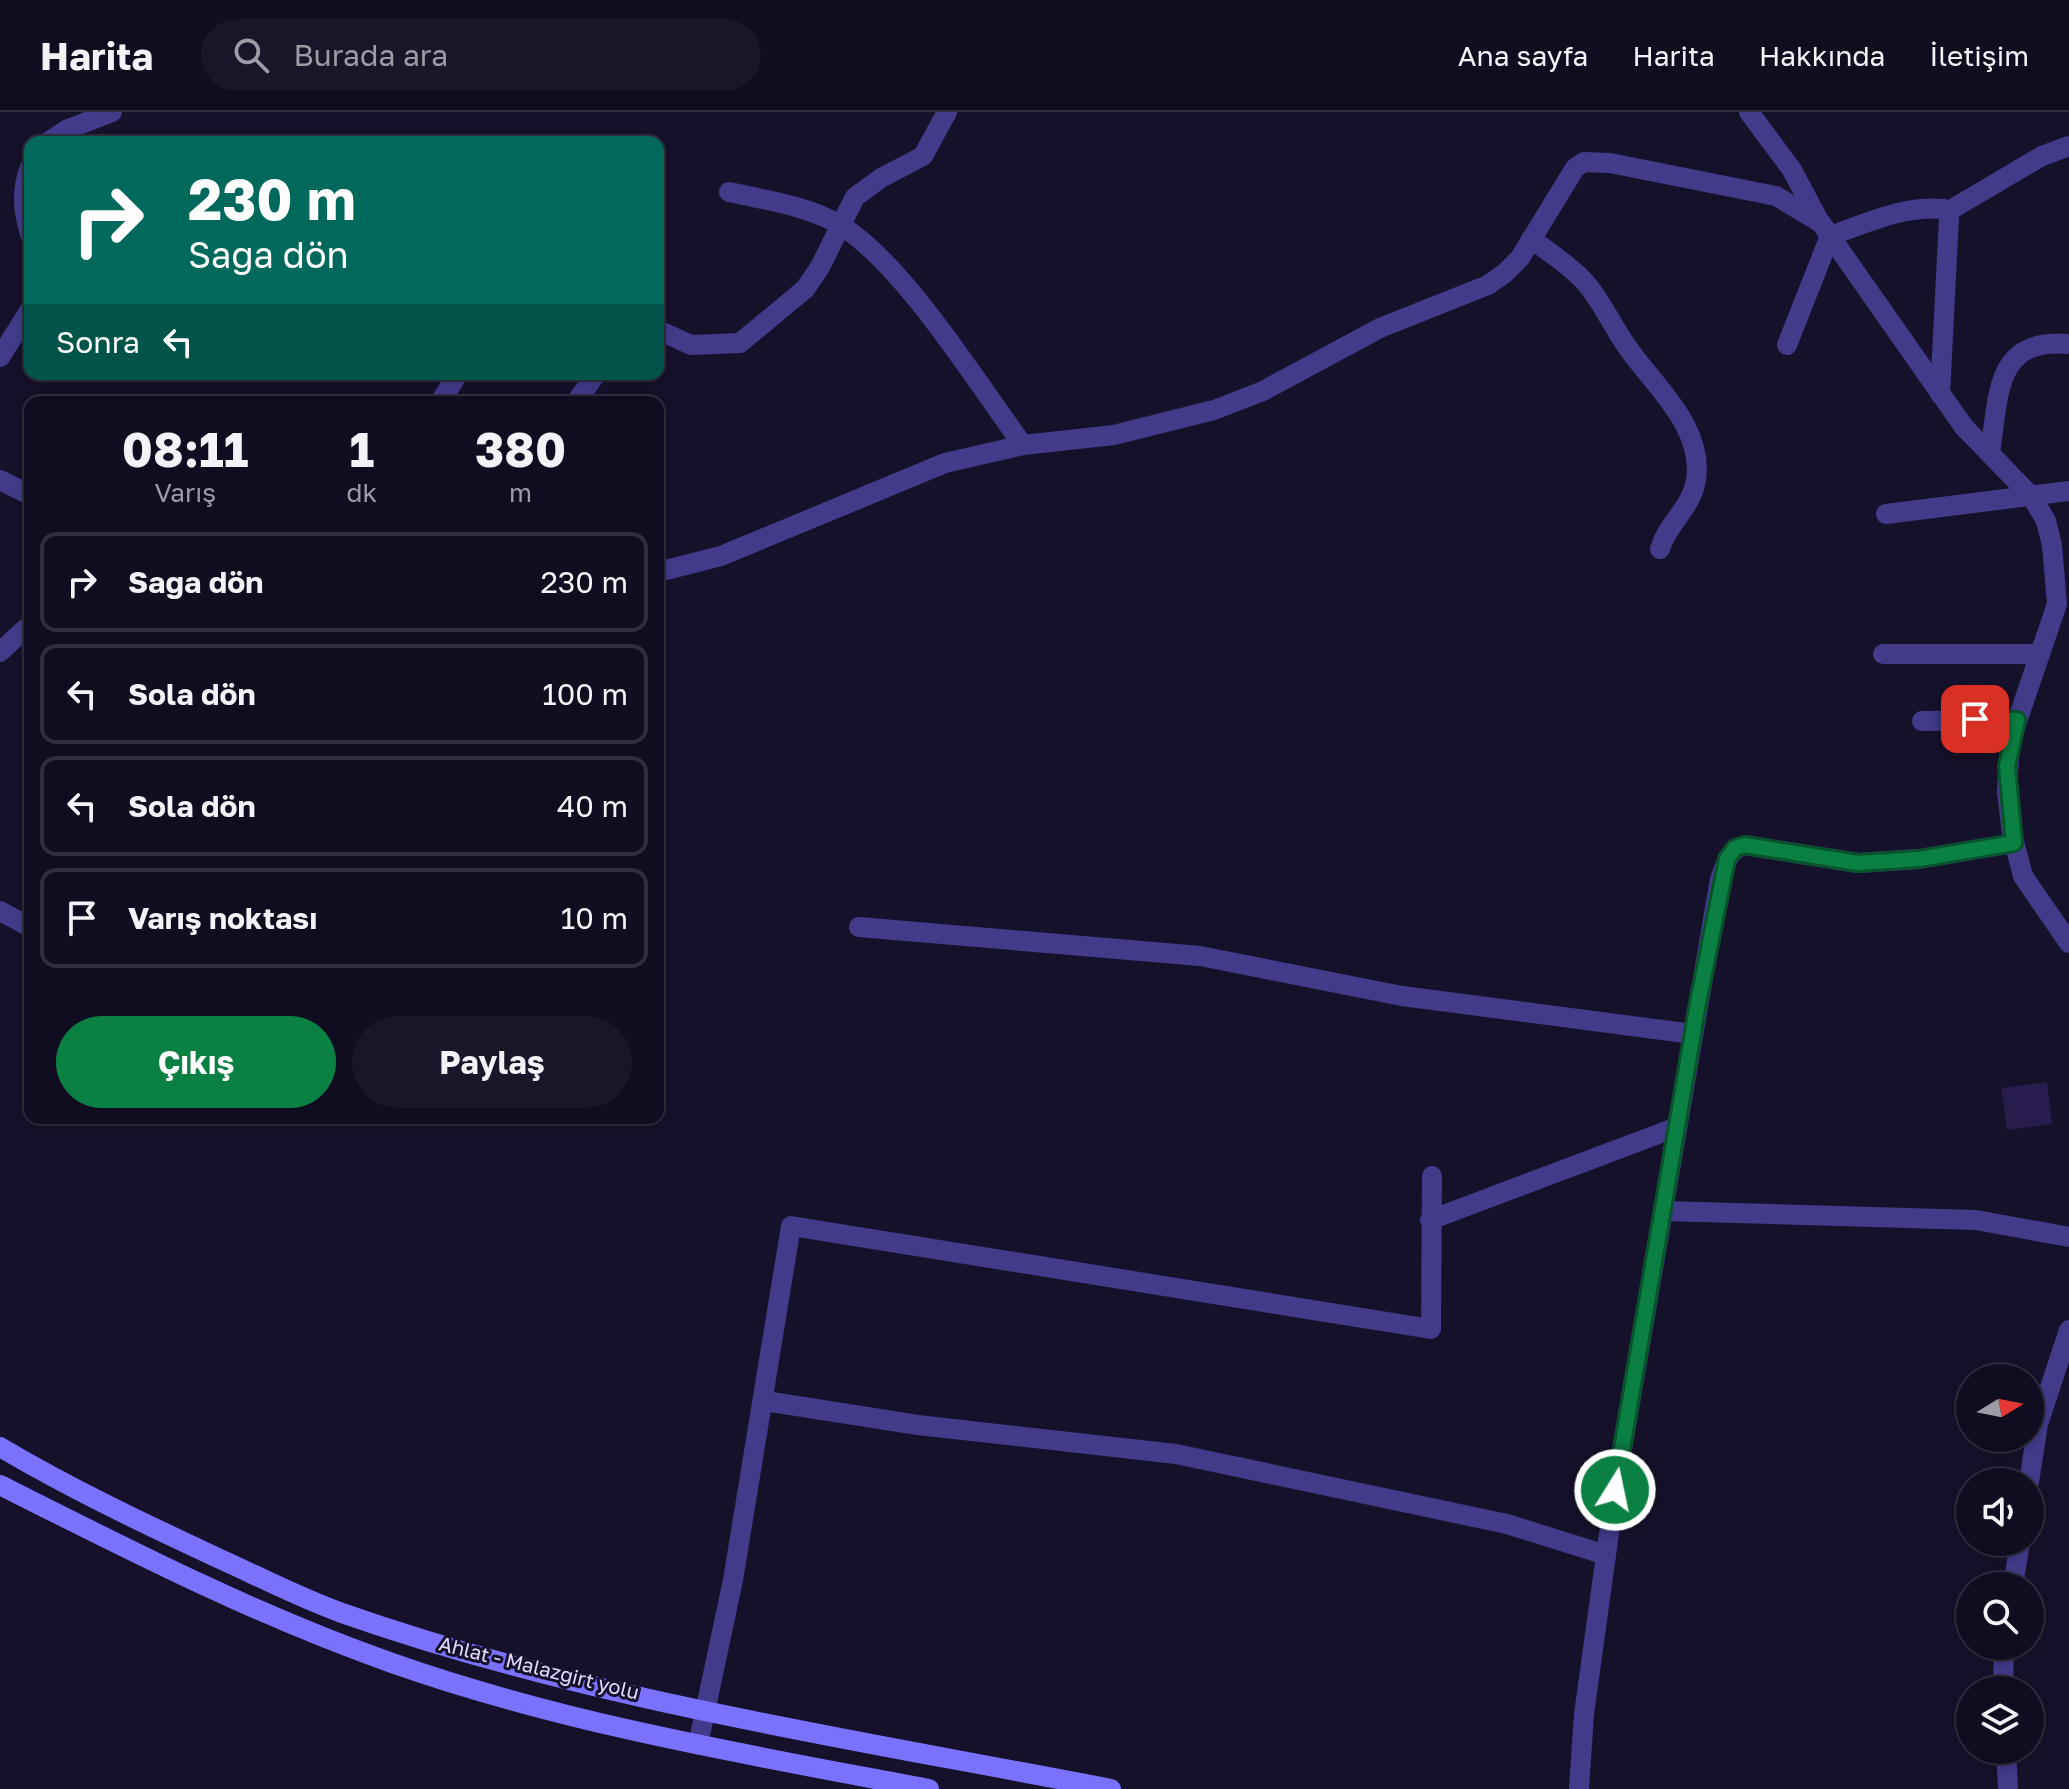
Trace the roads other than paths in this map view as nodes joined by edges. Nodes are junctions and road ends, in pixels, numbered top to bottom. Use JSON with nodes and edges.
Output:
{"nodes":[{"id":1,"x":112,"y":112,"type":"edge"},
{"id":2,"x":947,"y":112,"type":"edge"},
{"id":3,"x":1749,"y":112,"type":"edge"},
{"id":4,"x":57,"y":136,"type":"edge"},
{"id":5,"x":2069,"y":146,"type":"edge"},
{"id":6,"x":24,"y":185,"type":"edge"},
{"id":7,"x":729,"y":192,"type":"dead end"},
{"id":8,"x":24,"y":209,"type":"edge"},
{"id":9,"x":1947,"y":212,"type":"junction"},
{"id":10,"x":840,"y":225,"type":"junction"},
{"id":11,"x":1825,"y":229,"type":"junction"},
{"id":12,"x":1531,"y":239,"type":"junction"},
{"id":13,"x":24,"y":319,"type":"edge"},
{"id":14,"x":664,"y":333,"type":"edge"},
{"id":15,"x":2069,"y":344,"type":"edge"},
{"id":16,"x":1787,"y":345,"type":"dead end"},
{"id":17,"x":0,"y":357,"type":"edge"},
{"id":18,"x":1940,"y":394,"type":"junction"},
{"id":19,"x":1023,"y":445,"type":"junction"},
{"id":20,"x":1990,"y":453,"type":"junction"},
{"id":21,"x":0,"y":480,"type":"edge"},
{"id":22,"x":2069,"y":491,"type":"edge"},
{"id":23,"x":24,"y":492,"type":"edge"},
{"id":24,"x":2032,"y":497,"type":"junction"},
{"id":25,"x":1886,"y":514,"type":"dead end"},
{"id":26,"x":1660,"y":549,"type":"dead end"},
{"id":27,"x":664,"y":570,"type":"edge"},
{"id":28,"x":2061,"y":609,"type":"edge"},
{"id":29,"x":24,"y":630,"type":"edge"},
{"id":30,"x":0,"y":652,"type":"edge"},
{"id":31,"x":1883,"y":654,"type":"dead end"},
{"id":32,"x":2040,"y":654,"type":"junction"},
{"id":33,"x":2017,"y":720,"type":"junction"},
{"id":34,"x":1922,"y":721,"type":"dead end"},
{"id":35,"x":2014,"y":843,"type":"junction"},
{"id":36,"x":0,"y":911,"type":"edge"},
{"id":37,"x":24,"y":924,"type":"edge"},
{"id":38,"x":859,"y":927,"type":"dead end"},
{"id":39,"x":2069,"y":943,"type":"edge"},
{"id":40,"x":1693,"y":1034,"type":"junction"},
{"id":41,"x":1677,"y":1127,"type":"junction"},
{"id":42,"x":1432,"y":1176,"type":"dead end"},
{"id":43,"x":1663,"y":1211,"type":"junction"},
{"id":44,"x":1430,"y":1220,"type":"junction"},
{"id":45,"x":2069,"y":1237,"type":"edge"},
{"id":46,"x":2069,"y":1330,"type":"edge"},
{"id":47,"x":765,"y":1401,"type":"junction"},
{"id":48,"x":0,"y":1447,"type":"edge"},
{"id":49,"x":2031,"y":1468,"type":"edge"},
{"id":50,"x":0,"y":1485,"type":"edge"},
{"id":51,"x":1606,"y":1555,"type":"junction"},
{"id":52,"x":706,"y":1709,"type":"junction"},
{"id":53,"x":698,"y":1745,"type":"junction"},
{"id":54,"x":2007,"y":1764,"type":"edge"},
{"id":55,"x":929,"y":1789,"type":"edge"},
{"id":56,"x":1111,"y":1789,"type":"edge"},
{"id":57,"x":1579,"y":1789,"type":"edge"},
{"id":58,"x":2008,"y":1789,"type":"edge"}],
"edges":[{"from":1,"to":4,"type":"street"},
{"from":2,"to":10,"type":"street"},
{"from":3,"to":11,"type":"street"},
{"from":5,"to":9,"type":"street"},
{"from":6,"to":8,"type":"street"},
{"from":7,"to":10,"type":"street"},
{"from":9,"to":11,"type":"street"},
{"from":9,"to":18,"type":"street"},
{"from":10,"to":14,"type":"street"},
{"from":10,"to":19,"type":"street"},
{"from":11,"to":12,"type":"street"},
{"from":11,"to":16,"type":"street"},
{"from":11,"to":18,"type":"street"},
{"from":12,"to":19,"type":"street"},
{"from":12,"to":26,"type":"street"},
{"from":13,"to":17,"type":"street"},
{"from":15,"to":20,"type":"street"},
{"from":18,"to":20,"type":"street"},
{"from":19,"to":27,"type":"street"},
{"from":20,"to":24,"type":"street"},
{"from":21,"to":23,"type":"street"},
{"from":22,"to":24,"type":"street"},
{"from":24,"to":25,"type":"street"},
{"from":24,"to":28,"type":"street"},
{"from":28,"to":32,"type":"street"},
{"from":29,"to":30,"type":"street"},
{"from":31,"to":32,"type":"street"},
{"from":32,"to":33,"type":"street"},
{"from":33,"to":34,"type":"street"},
{"from":33,"to":35,"type":"street"},
{"from":35,"to":39,"type":"street"},
{"from":35,"to":40,"type":"street"},
{"from":36,"to":37,"type":"street"},
{"from":38,"to":40,"type":"street"},
{"from":40,"to":41,"type":"street"},
{"from":41,"to":43,"type":"street"},
{"from":41,"to":44,"type":"street"},
{"from":42,"to":44,"type":"street"},
{"from":43,"to":45,"type":"street"},
{"from":43,"to":51,"type":"street"},
{"from":44,"to":47,"type":"street"},
{"from":46,"to":49,"type":"street"},
{"from":47,"to":51,"type":"street"},
{"from":47,"to":52,"type":"street"},
{"from":48,"to":52,"type":"main road","name":"Ahlat - Malazgirt yolu"},
{"from":50,"to":53,"type":"main road","name":"Ahlat - Malazgirt yolu"},
{"from":51,"to":57,"type":"street"},
{"from":52,"to":53,"type":"street"},
{"from":52,"to":56,"type":"main road","name":"Ahlat - Malazgirt yolu"},
{"from":53,"to":55,"type":"main road","name":"Ahlat - Malazgirt yolu"},
{"from":54,"to":58,"type":"street"}]}
